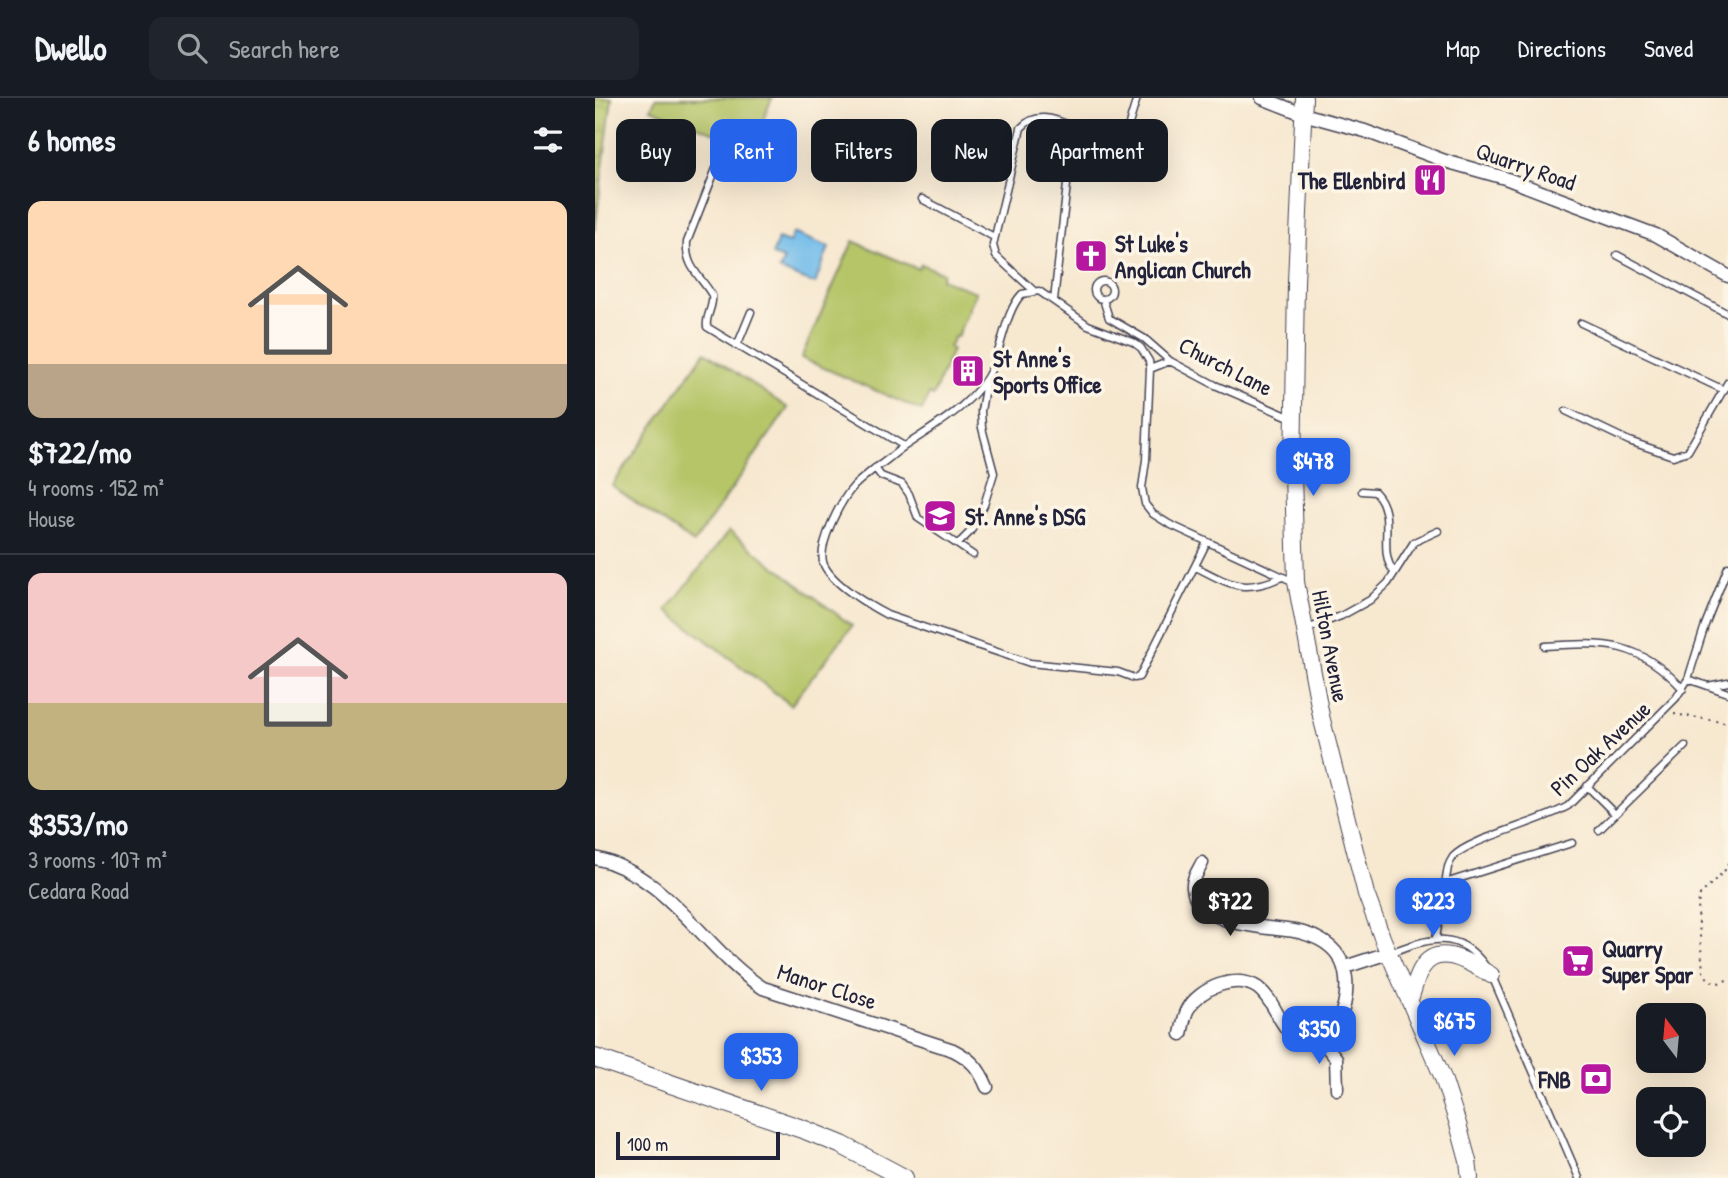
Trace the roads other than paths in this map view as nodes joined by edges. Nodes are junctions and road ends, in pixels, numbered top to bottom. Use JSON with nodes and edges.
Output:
{"nodes":[{"id":1,"x":1137,"y":98,"type":"edge"},
{"id":2,"x":1262,"y":98,"type":"edge"},
{"id":3,"x":1303,"y":106,"type":"edge"},
{"id":4,"x":1131,"y":119,"type":"edge"},
{"id":5,"x":711,"y":182,"type":"edge"},
{"id":6,"x":922,"y":199,"type":"dead end"},
{"id":7,"x":995,"y":237,"type":"junction"},
{"id":8,"x":1617,"y":255,"type":"dead end"},
{"id":9,"x":1728,"y":276,"type":"edge"},
{"id":10,"x":1033,"y":290,"type":"junction"},
{"id":11,"x":1103,"y":299,"type":"dead end"},
{"id":12,"x":1054,"y":300,"type":"junction"},
{"id":13,"x":751,"y":312,"type":"dead end"},
{"id":14,"x":1728,"y":314,"type":"edge"},
{"id":15,"x":1581,"y":323,"type":"dead end"},
{"id":16,"x":737,"y":346,"type":"junction"},
{"id":17,"x":1170,"y":360,"type":"junction"},
{"id":18,"x":1150,"y":369,"type":"junction"},
{"id":19,"x":986,"y":380,"type":"junction"},
{"id":20,"x":1728,"y":382,"type":"edge"},
{"id":21,"x":1724,"y":390,"type":"junction"},
{"id":22,"x":1566,"y":411,"type":"dead end"},
{"id":23,"x":1295,"y":419,"type":"junction"},
{"id":24,"x":904,"y":446,"type":"junction"},
{"id":25,"x":875,"y":468,"type":"junction"},
{"id":26,"x":1363,"y":491,"type":"dead end"},
{"id":27,"x":1438,"y":531,"type":"dead end"},
{"id":28,"x":1206,"y":542,"type":"junction"},
{"id":29,"x":959,"y":543,"type":"junction"},
{"id":30,"x":973,"y":555,"type":"dead end"},
{"id":31,"x":1728,"y":567,"type":"edge"},
{"id":32,"x":1196,"y":568,"type":"junction"},
{"id":33,"x":1394,"y":572,"type":"junction"},
{"id":34,"x":1289,"y":579,"type":"junction"},
{"id":35,"x":1305,"y":630,"type":"junction"},
{"id":36,"x":1545,"y":646,"type":"dead end"},
{"id":37,"x":1688,"y":679,"type":"junction"},
{"id":38,"x":1728,"y":682,"type":"edge"},
{"id":39,"x":1706,"y":686,"type":"junction"},
{"id":40,"x":1683,"y":689,"type":"junction"},
{"id":41,"x":1728,"y":693,"type":"edge"},
{"id":42,"x":1685,"y":746,"type":"dead end"},
{"id":43,"x":1587,"y":786,"type":"junction"},
{"id":44,"x":1615,"y":814,"type":"junction"},
{"id":45,"x":1599,"y":830,"type":"dead end"},
{"id":46,"x":1572,"y":843,"type":"dead end"},
{"id":47,"x":595,"y":858,"type":"edge"},
{"id":48,"x":1202,"y":863,"type":"dead end"},
{"id":49,"x":1445,"y":883,"type":"junction"},
{"id":50,"x":1436,"y":938,"type":"junction"},
{"id":51,"x":1388,"y":953,"type":"junction"},
{"id":52,"x":1345,"y":967,"type":"junction"},
{"id":53,"x":1491,"y":975,"type":"junction"},
{"id":54,"x":1410,"y":999,"type":"junction"},
{"id":55,"x":1181,"y":1034,"type":"dead end"},
{"id":56,"x":1319,"y":1039,"type":"junction"},
{"id":57,"x":595,"y":1058,"type":"edge"},
{"id":58,"x":987,"y":1087,"type":"dead end"},
{"id":59,"x":1337,"y":1089,"type":"dead end"},
{"id":60,"x":904,"y":1178,"type":"edge"},
{"id":61,"x":1470,"y":1178,"type":"edge"},
{"id":62,"x":1579,"y":1178,"type":"edge"}],
"edges":[{"from":1,"to":4,"type":"lane"},
{"from":2,"to":3,"type":"street","name":"Quarry Road"},
{"from":3,"to":9,"type":"street","name":"Quarry Road"},
{"from":3,"to":23,"type":"street","name":"Hilton Avenue"},
{"from":5,"to":16,"type":"lane"},
{"from":6,"to":7,"type":"lane"},
{"from":7,"to":10,"type":"lane"},
{"from":7,"to":12,"type":"lane"},
{"from":8,"to":14,"type":"lane"},
{"from":10,"to":12,"type":"lane"},
{"from":10,"to":19,"type":"lane"},
{"from":11,"to":17,"type":"lane","name":"Church Lane"},
{"from":12,"to":18,"type":"lane"},
{"from":13,"to":16,"type":"lane"},
{"from":15,"to":21,"type":"lane"},
{"from":16,"to":24,"type":"lane"},
{"from":17,"to":18,"type":"lane"},
{"from":17,"to":23,"type":"lane","name":"Church Lane"},
{"from":18,"to":28,"type":"lane"},
{"from":19,"to":24,"type":"lane"},
{"from":19,"to":29,"type":"lane"},
{"from":20,"to":21,"type":"lane"},
{"from":21,"to":22,"type":"lane"},
{"from":23,"to":34,"type":"street","name":"Hilton Avenue"},
{"from":24,"to":25,"type":"lane"},
{"from":25,"to":29,"type":"lane"},
{"from":25,"to":32,"type":"lane"},
{"from":26,"to":33,"type":"lane"},
{"from":27,"to":33,"type":"lane"},
{"from":28,"to":32,"type":"lane"},
{"from":28,"to":34,"type":"lane"},
{"from":29,"to":30,"type":"lane"},
{"from":31,"to":37,"type":"lane","name":"Pin Oak Avenue"},
{"from":32,"to":34,"type":"lane"},
{"from":33,"to":35,"type":"lane"},
{"from":34,"to":35,"type":"street","name":"Hilton Avenue"},
{"from":35,"to":51,"type":"street","name":"Hilton Avenue"},
{"from":36,"to":40,"type":"lane"},
{"from":37,"to":39,"type":"lane"},
{"from":37,"to":40,"type":"lane","name":"Pin Oak Avenue"},
{"from":38,"to":39,"type":"lane"},
{"from":39,"to":41,"type":"lane"},
{"from":40,"to":43,"type":"lane","name":"Pin Oak Avenue"},
{"from":42,"to":44,"type":"lane"},
{"from":43,"to":44,"type":"lane"},
{"from":43,"to":49,"type":"lane","name":"Pin Oak Avenue"},
{"from":44,"to":45,"type":"lane"},
{"from":46,"to":49,"type":"lane"},
{"from":47,"to":58,"type":"street","name":"Manor Close"},
{"from":48,"to":52,"type":"street"},
{"from":49,"to":50,"type":"lane","name":"Pin Oak Avenue"},
{"from":50,"to":51,"type":"lane"},
{"from":50,"to":53,"type":"lane"},
{"from":51,"to":52,"type":"street"},
{"from":51,"to":54,"type":"street","name":"Hilton Avenue"},
{"from":52,"to":56,"type":"street"},
{"from":53,"to":54,"type":"street"},
{"from":53,"to":62,"type":"lane"},
{"from":54,"to":61,"type":"street","name":"Hilton Avenue"},
{"from":55,"to":56,"type":"street"},
{"from":56,"to":59,"type":"street"},
{"from":57,"to":60,"type":"main road"}]}
